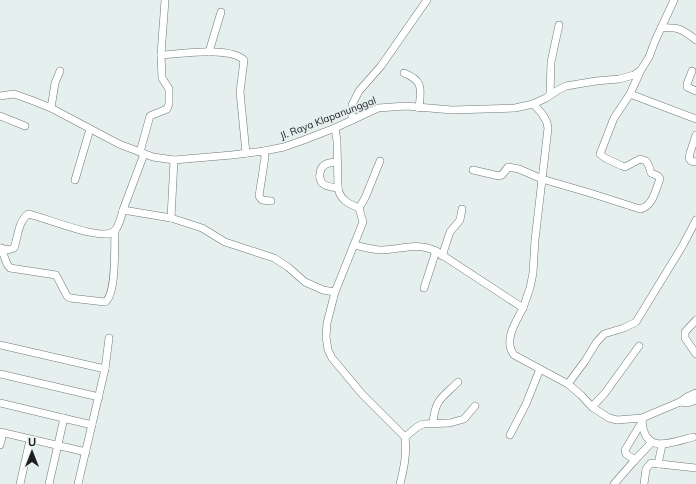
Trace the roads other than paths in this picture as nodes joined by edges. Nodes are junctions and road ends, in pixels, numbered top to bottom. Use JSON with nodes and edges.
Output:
{"nodes":[{"id":1,"x":165,"y":0,"type":"edge"},
{"id":2,"x":674,"y":0,"type":"edge"},
{"id":3,"x":423,"y":1,"type":"edge"},
{"id":4,"x":221,"y":12,"type":"dead end"},
{"id":5,"x":559,"y":25,"type":"dead end"},
{"id":6,"x":661,"y":28,"type":"junction"},
{"id":7,"x":696,"y":40,"type":"edge"},
{"id":8,"x":209,"y":52,"type":"junction"},
{"id":9,"x":161,"y":55,"type":"junction"},
{"id":10,"x":641,"y":70,"type":"junction"},
{"id":11,"x":60,"y":71,"type":"dead end"},
{"id":12,"x":692,"y":71,"type":"dead end"},
{"id":13,"x":404,"y":73,"type":"dead end"},
{"id":14,"x":696,"y":92,"type":"edge"},
{"id":15,"x":550,"y":94,"type":"junction"},
{"id":16,"x":630,"y":94,"type":"junction"},
{"id":17,"x":0,"y":96,"type":"edge"},
{"id":18,"x":534,"y":104,"type":"junction"},
{"id":19,"x":51,"y":108,"type":"junction"},
{"id":20,"x":419,"y":108,"type":"junction"},
{"id":21,"x":0,"y":116,"type":"edge"},
{"id":22,"x":696,"y":119,"type":"edge"},
{"id":23,"x":352,"y":120,"type":"junction"},
{"id":24,"x":25,"y":126,"type":"dead end"},
{"id":25,"x":335,"y":128,"type":"junction"},
{"id":26,"x":90,"y":129,"type":"junction"},
{"id":27,"x":696,"y":135,"type":"edge"},
{"id":28,"x":264,"y":151,"type":"junction"},
{"id":29,"x":142,"y":153,"type":"junction"},
{"id":30,"x":246,"y":153,"type":"junction"},
{"id":31,"x":174,"y":160,"type":"junction"},
{"id":32,"x":380,"y":161,"type":"dead end"},
{"id":33,"x":337,"y":162,"type":"junction"},
{"id":34,"x":696,"y":162,"type":"edge"},
{"id":35,"x":473,"y":170,"type":"dead end"},
{"id":36,"x":542,"y":179,"type":"junction"},
{"id":37,"x":75,"y":180,"type":"dead end"},
{"id":38,"x":338,"y":188,"type":"junction"},
{"id":39,"x":271,"y":201,"type":"dead end"},
{"id":40,"x":359,"y":208,"type":"junction"},
{"id":41,"x":462,"y":208,"type":"dead end"},
{"id":42,"x":123,"y":210,"type":"junction"},
{"id":43,"x":171,"y":218,"type":"junction"},
{"id":44,"x":696,"y":220,"type":"edge"},
{"id":45,"x":115,"y":231,"type":"junction"},
{"id":46,"x":354,"y":245,"type":"junction"},
{"id":47,"x":1,"y":248,"type":"edge"},
{"id":48,"x":439,"y":254,"type":"junction"},
{"id":49,"x":424,"y":288,"type":"dead end"},
{"id":50,"x":335,"y":292,"type":"junction"},
{"id":51,"x":523,"y":308,"type":"junction"},
{"id":52,"x":696,"y":320,"type":"edge"},
{"id":53,"x":696,"y":325,"type":"edge"},
{"id":54,"x":688,"y":328,"type":"junction"},
{"id":55,"x":109,"y":338,"type":"dead end"},
{"id":56,"x":0,"y":345,"type":"edge"},
{"id":57,"x":638,"y":346,"type":"dead end"},
{"id":58,"x":696,"y":354,"type":"edge"},
{"id":59,"x":105,"y":369,"type":"junction"},
{"id":60,"x":540,"y":369,"type":"junction"},
{"id":61,"x":0,"y":374,"type":"edge"},
{"id":62,"x":458,"y":382,"type":"dead end"},
{"id":63,"x":568,"y":384,"type":"junction"},
{"id":64,"x":696,"y":393,"type":"edge"},
{"id":65,"x":99,"y":397,"type":"junction"},
{"id":66,"x":696,"y":400,"type":"edge"},
{"id":67,"x":680,"y":402,"type":"junction"},
{"id":68,"x":0,"y":403,"type":"edge"},
{"id":69,"x":475,"y":406,"type":"dead end"},
{"id":70,"x":592,"y":407,"type":"junction"},
{"id":71,"x":64,"y":418,"type":"junction"},
{"id":72,"x":642,"y":420,"type":"junction"},
{"id":73,"x":433,"y":423,"type":"junction"},
{"id":74,"x":92,"y":425,"type":"junction"},
{"id":75,"x":1,"y":433,"type":"edge"},
{"id":76,"x":510,"y":436,"type":"dead end"},
{"id":77,"x":693,"y":437,"type":"dead end"},
{"id":78,"x":405,"y":438,"type":"junction"},
{"id":79,"x":30,"y":440,"type":"junction"},
{"id":80,"x":652,"y":442,"type":"junction"},
{"id":81,"x":0,"y":445,"type":"edge"},
{"id":82,"x":662,"y":445,"type":"junction"},
{"id":83,"x":58,"y":446,"type":"junction"},
{"id":84,"x":86,"y":452,"type":"junction"},
{"id":85,"x":635,"y":460,"type":"junction"},
{"id":86,"x":658,"y":464,"type":"junction"},
{"id":87,"x":696,"y":468,"type":"edge"},
{"id":88,"x":20,"y":484,"type":"edge"},
{"id":89,"x":49,"y":484,"type":"edge"},
{"id":90,"x":78,"y":484,"type":"edge"},
{"id":91,"x":400,"y":484,"type":"edge"},
{"id":92,"x":614,"y":484,"type":"edge"},
{"id":93,"x":644,"y":484,"type":"edge"}],
"edges":[{"from":1,"to":9,"type":"street"},
{"from":2,"to":6,"type":"street"},
{"from":3,"to":23,"type":"street"},
{"from":4,"to":8,"type":"street"},
{"from":5,"to":15,"type":"street"},
{"from":6,"to":7,"type":"street"},
{"from":6,"to":10,"type":"street"},
{"from":8,"to":9,"type":"street"},
{"from":8,"to":30,"type":"street"},
{"from":9,"to":29,"type":"street"},
{"from":10,"to":15,"type":"street","name":"Jl. Raya Klapanunggal"},
{"from":10,"to":16,"type":"street"},
{"from":11,"to":19,"type":"street"},
{"from":12,"to":14,"type":"street"},
{"from":13,"to":20,"type":"street"},
{"from":15,"to":18,"type":"street","name":"Jl. Raya Klapanunggal"},
{"from":16,"to":22,"type":"street"},
{"from":16,"to":36,"type":"street"},
{"from":17,"to":19,"type":"street","name":"Jl. Raya Klapanunggal"},
{"from":18,"to":20,"type":"street","name":"Jl. Raya Klapanunggal"},
{"from":18,"to":36,"type":"street"},
{"from":19,"to":26,"type":"street","name":"Jl. Raya Klapanunggal"},
{"from":20,"to":23,"type":"street","name":"Jl. Raya Klapanunggal"},
{"from":21,"to":24,"type":"street"},
{"from":23,"to":25,"type":"street","name":"Jl. Raya Klapanunggal"},
{"from":25,"to":28,"type":"street","name":"Jl. Raya Klapanunggal"},
{"from":25,"to":33,"type":"street"},
{"from":26,"to":29,"type":"street","name":"Jl. Raya Klapanunggal"},
{"from":26,"to":37,"type":"street"},
{"from":27,"to":34,"type":"street"},
{"from":28,"to":30,"type":"street","name":"Jl. Raya Klapanunggal"},
{"from":28,"to":39,"type":"street"},
{"from":29,"to":31,"type":"street","name":"Jl. Raya Klapanunggal"},
{"from":29,"to":42,"type":"street"},
{"from":30,"to":31,"type":"street","name":"Jl. Raya Klapanunggal"},
{"from":31,"to":43,"type":"street"},
{"from":32,"to":40,"type":"street"},
{"from":33,"to":38,"type":"street"},
{"from":33,"to":38,"type":"street"},
{"from":35,"to":36,"type":"street"},
{"from":36,"to":51,"type":"street"},
{"from":38,"to":40,"type":"street"},
{"from":40,"to":46,"type":"street"},
{"from":41,"to":48,"type":"street"},
{"from":42,"to":43,"type":"street"},
{"from":42,"to":45,"type":"street"},
{"from":43,"to":50,"type":"street"},
{"from":44,"to":63,"type":"street"},
{"from":45,"to":47,"type":"street"},
{"from":45,"to":47,"type":"street"},
{"from":46,"to":48,"type":"street"},
{"from":46,"to":50,"type":"street"},
{"from":48,"to":49,"type":"street"},
{"from":48,"to":51,"type":"street"},
{"from":50,"to":78,"type":"street"},
{"from":51,"to":60,"type":"street"},
{"from":52,"to":54,"type":"street"},
{"from":53,"to":54,"type":"street"},
{"from":54,"to":58,"type":"street"},
{"from":55,"to":59,"type":"street"},
{"from":56,"to":59,"type":"street"},
{"from":57,"to":70,"type":"street"},
{"from":59,"to":65,"type":"street"},
{"from":60,"to":63,"type":"street"},
{"from":60,"to":76,"type":"street"},
{"from":61,"to":65,"type":"street"},
{"from":62,"to":73,"type":"street"},
{"from":63,"to":70,"type":"street"},
{"from":64,"to":67,"type":"street"},
{"from":65,"to":74,"type":"street"},
{"from":66,"to":67,"type":"street"},
{"from":67,"to":72,"type":"street"},
{"from":68,"to":71,"type":"street"},
{"from":69,"to":73,"type":"street"},
{"from":70,"to":72,"type":"street"},
{"from":71,"to":74,"type":"street"},
{"from":71,"to":83,"type":"street"},
{"from":72,"to":80,"type":"street"},
{"from":72,"to":85,"type":"street"},
{"from":73,"to":78,"type":"street"},
{"from":74,"to":84,"type":"street"},
{"from":75,"to":79,"type":"street"},
{"from":75,"to":81,"type":"street"},
{"from":77,"to":82,"type":"street"},
{"from":78,"to":91,"type":"street"},
{"from":79,"to":83,"type":"street"},
{"from":79,"to":88,"type":"street"},
{"from":80,"to":82,"type":"street"},
{"from":80,"to":85,"type":"street"},
{"from":82,"to":86,"type":"street"},
{"from":83,"to":84,"type":"street"},
{"from":83,"to":89,"type":"street"},
{"from":84,"to":90,"type":"street"},
{"from":85,"to":92,"type":"street"},
{"from":86,"to":87,"type":"street"},
{"from":86,"to":93,"type":"street"}]}
